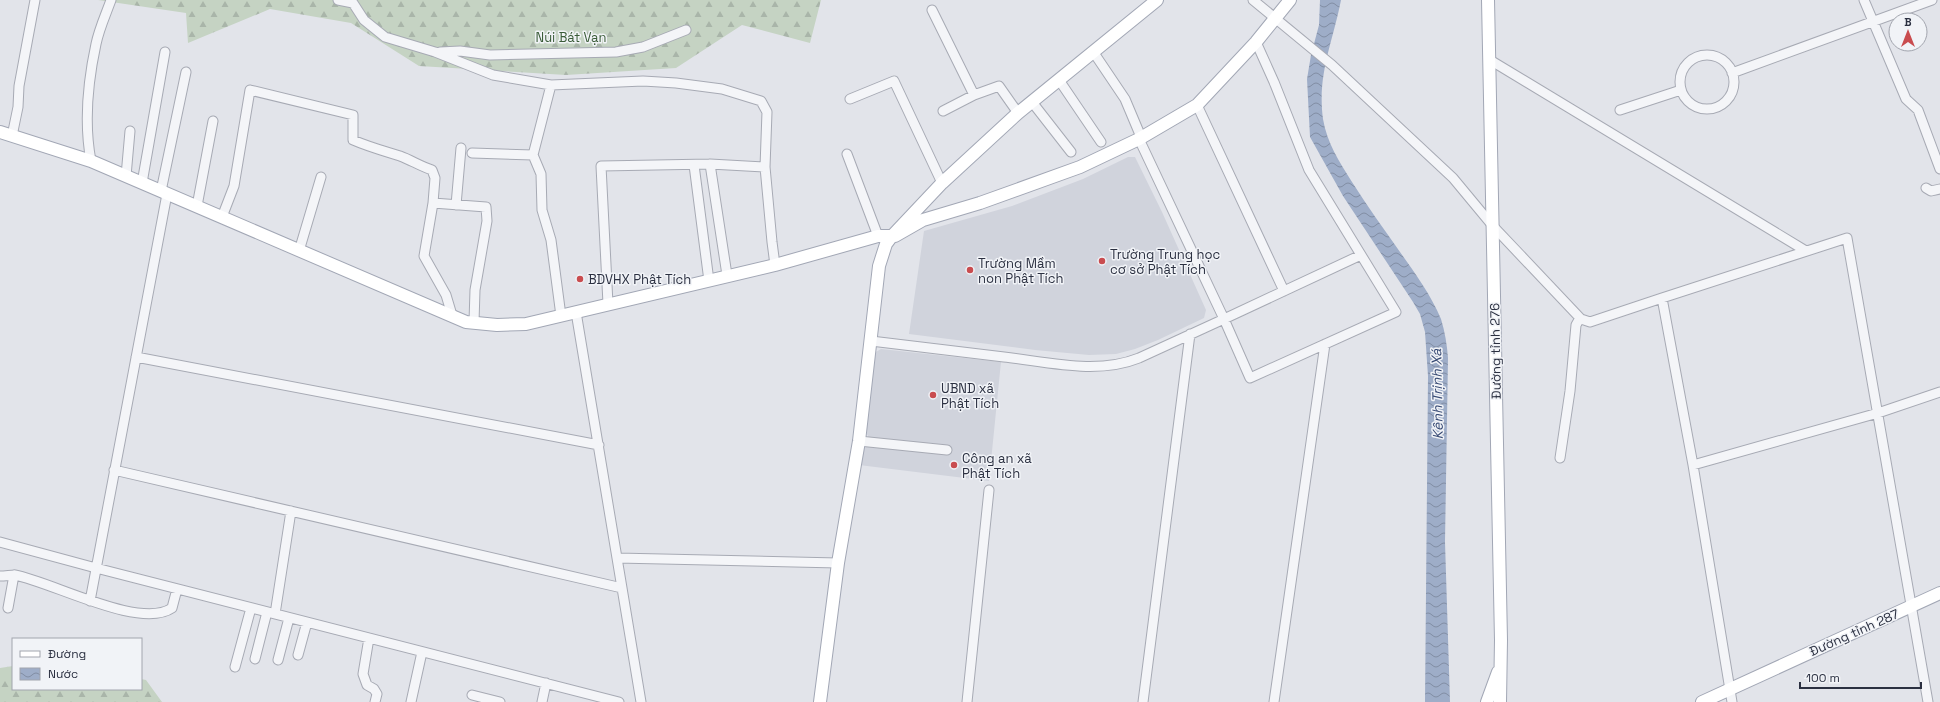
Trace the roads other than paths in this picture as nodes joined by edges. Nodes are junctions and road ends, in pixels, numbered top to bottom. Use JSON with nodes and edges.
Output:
{"nodes":[{"id":1,"x":35,"y":0,"type":"edge"},
{"id":2,"x":111,"y":0,"type":"edge"},
{"id":3,"x":338,"y":0,"type":"edge"},
{"id":4,"x":1157,"y":0,"type":"edge"},
{"id":5,"x":1253,"y":0,"type":"edge"},
{"id":6,"x":1290,"y":0,"type":"edge"},
{"id":7,"x":1488,"y":0,"type":"edge"},
{"id":8,"x":1864,"y":0,"type":"edge"},
{"id":9,"x":1932,"y":0,"type":"edge"},
{"id":10,"x":1145,"y":4,"type":"edge"},
{"id":11,"x":932,"y":10,"type":"dead end"},
{"id":12,"x":1276,"y":18,"type":"junction"},
{"id":13,"x":1872,"y":22,"type":"junction"},
{"id":14,"x":686,"y":30,"type":"dead end"},
{"id":15,"x":1256,"y":42,"type":"junction"},
{"id":16,"x":164,"y":52,"type":"dead end"},
{"id":17,"x":435,"y":52,"type":"junction"},
{"id":18,"x":1094,"y":53,"type":"junction"},
{"id":19,"x":1490,"y":60,"type":"junction"},
{"id":20,"x":186,"y":72,"type":"dead end"},
{"id":21,"x":1732,"y":73,"type":"junction"},
{"id":22,"x":1060,"y":80,"type":"junction"},
{"id":23,"x":551,"y":85,"type":"junction"},
{"id":24,"x":1681,"y":90,"type":"junction"},
{"id":25,"x":974,"y":95,"type":"junction"},
{"id":26,"x":850,"y":99,"type":"dead end"},
{"id":27,"x":1032,"y":102,"type":"junction"},
{"id":28,"x":1197,"y":105,"type":"junction"},
{"id":29,"x":1620,"y":110,"type":"dead end"},
{"id":30,"x":944,"y":111,"type":"dead end"},
{"id":31,"x":1018,"y":113,"type":"junction"},
{"id":32,"x":213,"y":121,"type":"dead end"},
{"id":33,"x":130,"y":131,"type":"dead end"},
{"id":34,"x":0,"y":132,"type":"edge"},
{"id":35,"x":12,"y":136,"type":"junction"},
{"id":36,"x":1140,"y":138,"type":"junction"},
{"id":37,"x":1101,"y":142,"type":"dead end"},
{"id":38,"x":461,"y":148,"type":"dead end"},
{"id":39,"x":1071,"y":152,"type":"dead end"},
{"id":40,"x":472,"y":153,"type":"dead end"},
{"id":41,"x":847,"y":154,"type":"dead end"},
{"id":42,"x":533,"y":155,"type":"junction"},
{"id":43,"x":91,"y":161,"type":"junction"},
{"id":44,"x":710,"y":164,"type":"junction"},
{"id":45,"x":694,"y":165,"type":"junction"},
{"id":46,"x":765,"y":167,"type":"junction"},
{"id":47,"x":1940,"y":169,"type":"edge"},
{"id":48,"x":126,"y":176,"type":"junction"},
{"id":49,"x":321,"y":177,"type":"dead end"},
{"id":50,"x":142,"y":182,"type":"junction"},
{"id":51,"x":942,"y":183,"type":"junction"},
{"id":52,"x":1926,"y":188,"type":"dead end"},
{"id":53,"x":1940,"y":190,"type":"edge"},
{"id":54,"x":164,"y":192,"type":"junction"},
{"id":55,"x":433,"y":203,"type":"junction"},
{"id":56,"x":456,"y":205,"type":"junction"},
{"id":57,"x":197,"y":206,"type":"junction"},
{"id":58,"x":222,"y":218,"type":"junction"},
{"id":59,"x":1492,"y":225,"type":"junction"},
{"id":60,"x":878,"y":236,"type":"junction"},
{"id":61,"x":892,"y":236,"type":"junction"},
{"id":62,"x":299,"y":251,"type":"junction"},
{"id":63,"x":1806,"y":251,"type":"junction"},
{"id":64,"x":1361,"y":255,"type":"junction"},
{"id":65,"x":776,"y":265,"type":"junction"},
{"id":66,"x":727,"y":275,"type":"junction"},
{"id":67,"x":709,"y":280,"type":"junction"},
{"id":68,"x":1284,"y":291,"type":"junction"},
{"id":69,"x":1662,"y":298,"type":"junction"},
{"id":70,"x":608,"y":304,"type":"junction"},
{"id":71,"x":576,"y":312,"type":"junction"},
{"id":72,"x":452,"y":315,"type":"junction"},
{"id":73,"x":561,"y":316,"type":"junction"},
{"id":74,"x":1580,"y":318,"type":"junction"},
{"id":75,"x":1224,"y":319,"type":"junction"},
{"id":76,"x":474,"y":322,"type":"junction"},
{"id":77,"x":1190,"y":334,"type":"junction"},
{"id":78,"x":871,"y":341,"type":"junction"},
{"id":79,"x":1325,"y":344,"type":"junction"},
{"id":80,"x":136,"y":357,"type":"junction"},
{"id":81,"x":1940,"y":392,"type":"edge"},
{"id":82,"x":1878,"y":413,"type":"junction"},
{"id":83,"x":859,"y":440,"type":"junction"},
{"id":84,"x":599,"y":445,"type":"junction"},
{"id":85,"x":947,"y":450,"type":"dead end"},
{"id":86,"x":1560,"y":458,"type":"dead end"},
{"id":87,"x":1692,"y":465,"type":"junction"},
{"id":88,"x":114,"y":470,"type":"junction"},
{"id":89,"x":989,"y":490,"type":"dead end"},
{"id":90,"x":292,"y":511,"type":"junction"},
{"id":91,"x":0,"y":542,"type":"edge"},
{"id":92,"x":617,"y":558,"type":"junction"},
{"id":93,"x":838,"y":563,"type":"junction"},
{"id":94,"x":96,"y":568,"type":"junction"},
{"id":95,"x":14,"y":575,"type":"junction"},
{"id":96,"x":0,"y":576,"type":"edge"},
{"id":97,"x":622,"y":588,"type":"junction"},
{"id":98,"x":177,"y":589,"type":"junction"},
{"id":99,"x":1940,"y":593,"type":"edge"},
{"id":100,"x":90,"y":601,"type":"junction"},
{"id":101,"x":1912,"y":606,"type":"junction"},
{"id":102,"x":8,"y":608,"type":"dead end"},
{"id":103,"x":251,"y":608,"type":"junction"},
{"id":104,"x":271,"y":613,"type":"junction"},
{"id":105,"x":289,"y":618,"type":"junction"},
{"id":106,"x":306,"y":622,"type":"junction"},
{"id":107,"x":369,"y":638,"type":"junction"},
{"id":108,"x":422,"y":652,"type":"junction"},
{"id":109,"x":298,"y":655,"type":"dead end"},
{"id":110,"x":255,"y":660,"type":"dead end"},
{"id":111,"x":278,"y":660,"type":"dead end"},
{"id":112,"x":1501,"y":665,"type":"junction"},
{"id":113,"x":235,"y":667,"type":"dead end"},
{"id":114,"x":546,"y":683,"type":"junction"},
{"id":115,"x":1501,"y":686,"type":"junction"},
{"id":116,"x":1730,"y":689,"type":"junction"},
{"id":117,"x":472,"y":695,"type":"dead end"},
{"id":118,"x":375,"y":702,"type":"edge"},
{"id":119,"x":411,"y":702,"type":"edge"},
{"id":120,"x":500,"y":702,"type":"edge"},
{"id":121,"x":542,"y":702,"type":"edge"},
{"id":122,"x":619,"y":702,"type":"edge"},
{"id":123,"x":641,"y":702,"type":"edge"},
{"id":124,"x":820,"y":702,"type":"edge"},
{"id":125,"x":967,"y":702,"type":"edge"},
{"id":126,"x":1143,"y":702,"type":"edge"},
{"id":127,"x":1274,"y":702,"type":"edge"},
{"id":128,"x":1487,"y":702,"type":"edge"},
{"id":129,"x":1500,"y":702,"type":"edge"},
{"id":130,"x":1507,"y":702,"type":"edge"},
{"id":131,"x":1702,"y":702,"type":"edge"},
{"id":132,"x":1732,"y":702,"type":"edge"},
{"id":133,"x":1928,"y":702,"type":"edge"}],
"edges":[{"from":1,"to":35,"type":"street"},
{"from":2,"to":43,"type":"street"},
{"from":3,"to":17,"type":"street"},
{"from":4,"to":10,"type":"main road"},
{"from":5,"to":12,"type":"street"},
{"from":6,"to":12,"type":"main road"},
{"from":7,"to":19,"type":"main road","name":"Đường tỉnh 276"},
{"from":8,"to":13,"type":"street"},
{"from":9,"to":13,"type":"street"},
{"from":10,"to":18,"type":"main road"},
{"from":11,"to":25,"type":"street"},
{"from":12,"to":15,"type":"main road"},
{"from":12,"to":59,"type":"street"},
{"from":13,"to":21,"type":"street"},
{"from":13,"to":47,"type":"street"},
{"from":14,"to":17,"type":"street"},
{"from":15,"to":28,"type":"main road"},
{"from":15,"to":64,"type":"street"},
{"from":16,"to":50,"type":"street"},
{"from":17,"to":23,"type":"street"},
{"from":18,"to":22,"type":"main road"},
{"from":18,"to":36,"type":"street"},
{"from":19,"to":59,"type":"main road","name":"Đường tỉnh 276"},
{"from":19,"to":63,"type":"street"},
{"from":20,"to":54,"type":"street"},
{"from":21,"to":24,"type":"street"},
{"from":21,"to":24,"type":"street"},
{"from":22,"to":27,"type":"main road"},
{"from":22,"to":37,"type":"street"},
{"from":23,"to":42,"type":"street"},
{"from":23,"to":46,"type":"street"},
{"from":24,"to":29,"type":"street"},
{"from":25,"to":30,"type":"street"},
{"from":25,"to":31,"type":"street"},
{"from":26,"to":51,"type":"street"},
{"from":27,"to":31,"type":"main road"},
{"from":27,"to":39,"type":"street"},
{"from":28,"to":36,"type":"main road"},
{"from":28,"to":68,"type":"street"},
{"from":31,"to":51,"type":"main road"},
{"from":32,"to":57,"type":"street"},
{"from":33,"to":48,"type":"street"},
{"from":34,"to":35,"type":"main road"},
{"from":35,"to":43,"type":"main road"},
{"from":36,"to":61,"type":"main road"},
{"from":36,"to":75,"type":"street"},
{"from":38,"to":56,"type":"street"},
{"from":40,"to":42,"type":"street"},
{"from":41,"to":60,"type":"street"},
{"from":42,"to":73,"type":"street"},
{"from":43,"to":48,"type":"main road"},
{"from":44,"to":45,"type":"street"},
{"from":44,"to":46,"type":"street"},
{"from":44,"to":66,"type":"street"},
{"from":45,"to":67,"type":"street"},
{"from":45,"to":70,"type":"street"},
{"from":46,"to":65,"type":"street"},
{"from":48,"to":50,"type":"main road"},
{"from":49,"to":62,"type":"street"},
{"from":50,"to":54,"type":"main road"},
{"from":51,"to":61,"type":"main road"},
{"from":52,"to":53,"type":"street"},
{"from":54,"to":57,"type":"main road"},
{"from":54,"to":80,"type":"street"},
{"from":55,"to":56,"type":"street"},
{"from":55,"to":58,"type":"street"},
{"from":55,"to":72,"type":"street"},
{"from":56,"to":76,"type":"street"},
{"from":57,"to":58,"type":"main road"},
{"from":58,"to":62,"type":"main road"},
{"from":59,"to":74,"type":"street"},
{"from":59,"to":112,"type":"main road","name":"Đường tỉnh 276"},
{"from":60,"to":61,"type":"main road"},
{"from":60,"to":65,"type":"main road"},
{"from":61,"to":78,"type":"main road"},
{"from":62,"to":72,"type":"main road"},
{"from":63,"to":69,"type":"street"},
{"from":63,"to":82,"type":"street"},
{"from":64,"to":68,"type":"street"},
{"from":64,"to":79,"type":"street"},
{"from":65,"to":66,"type":"main road"},
{"from":66,"to":67,"type":"main road"},
{"from":67,"to":70,"type":"main road"},
{"from":68,"to":75,"type":"street"},
{"from":69,"to":74,"type":"street"},
{"from":69,"to":87,"type":"street"},
{"from":70,"to":71,"type":"main road"},
{"from":71,"to":73,"type":"main road"},
{"from":71,"to":84,"type":"street"},
{"from":72,"to":76,"type":"main road"},
{"from":73,"to":76,"type":"main road"},
{"from":74,"to":86,"type":"street"},
{"from":75,"to":77,"type":"street"},
{"from":75,"to":79,"type":"street"},
{"from":77,"to":78,"type":"street"},
{"from":77,"to":126,"type":"street"},
{"from":78,"to":83,"type":"main road"},
{"from":79,"to":127,"type":"street"},
{"from":80,"to":84,"type":"street"},
{"from":80,"to":88,"type":"street"},
{"from":81,"to":82,"type":"street"},
{"from":82,"to":87,"type":"street"},
{"from":82,"to":101,"type":"street"},
{"from":83,"to":85,"type":"street"},
{"from":83,"to":93,"type":"main road"},
{"from":84,"to":92,"type":"street"},
{"from":87,"to":116,"type":"street"},
{"from":88,"to":90,"type":"street"},
{"from":88,"to":94,"type":"street"},
{"from":89,"to":125,"type":"street"},
{"from":90,"to":97,"type":"street"},
{"from":90,"to":104,"type":"street"},
{"from":91,"to":94,"type":"street"},
{"from":92,"to":93,"type":"street"},
{"from":92,"to":97,"type":"street"},
{"from":93,"to":124,"type":"main road"},
{"from":94,"to":98,"type":"street"},
{"from":94,"to":100,"type":"street"},
{"from":95,"to":96,"type":"street"},
{"from":95,"to":100,"type":"street"},
{"from":95,"to":102,"type":"street"},
{"from":97,"to":123,"type":"street"},
{"from":98,"to":100,"type":"street"},
{"from":98,"to":103,"type":"street"},
{"from":99,"to":101,"type":"main road","name":"Đường tỉnh 287"},
{"from":101,"to":116,"type":"main road","name":"Đường tỉnh 287"},
{"from":101,"to":133,"type":"street"},
{"from":103,"to":104,"type":"street"},
{"from":103,"to":113,"type":"street"},
{"from":104,"to":105,"type":"street"},
{"from":104,"to":110,"type":"street"},
{"from":105,"to":106,"type":"street"},
{"from":105,"to":111,"type":"street"},
{"from":106,"to":107,"type":"street"},
{"from":106,"to":109,"type":"street"},
{"from":107,"to":108,"type":"street"},
{"from":107,"to":118,"type":"street"},
{"from":108,"to":114,"type":"street"},
{"from":108,"to":119,"type":"street"},
{"from":112,"to":115,"type":"main road","name":"Đường tỉnh 276"},
{"from":112,"to":128,"type":"main road"},
{"from":114,"to":121,"type":"street"},
{"from":114,"to":122,"type":"street"},
{"from":115,"to":129,"type":"main road","name":"Đường tỉnh 276"},
{"from":115,"to":130,"type":"main road"},
{"from":116,"to":131,"type":"main road","name":"Đường tỉnh 287"},
{"from":116,"to":132,"type":"street"},
{"from":117,"to":120,"type":"street"}]}
